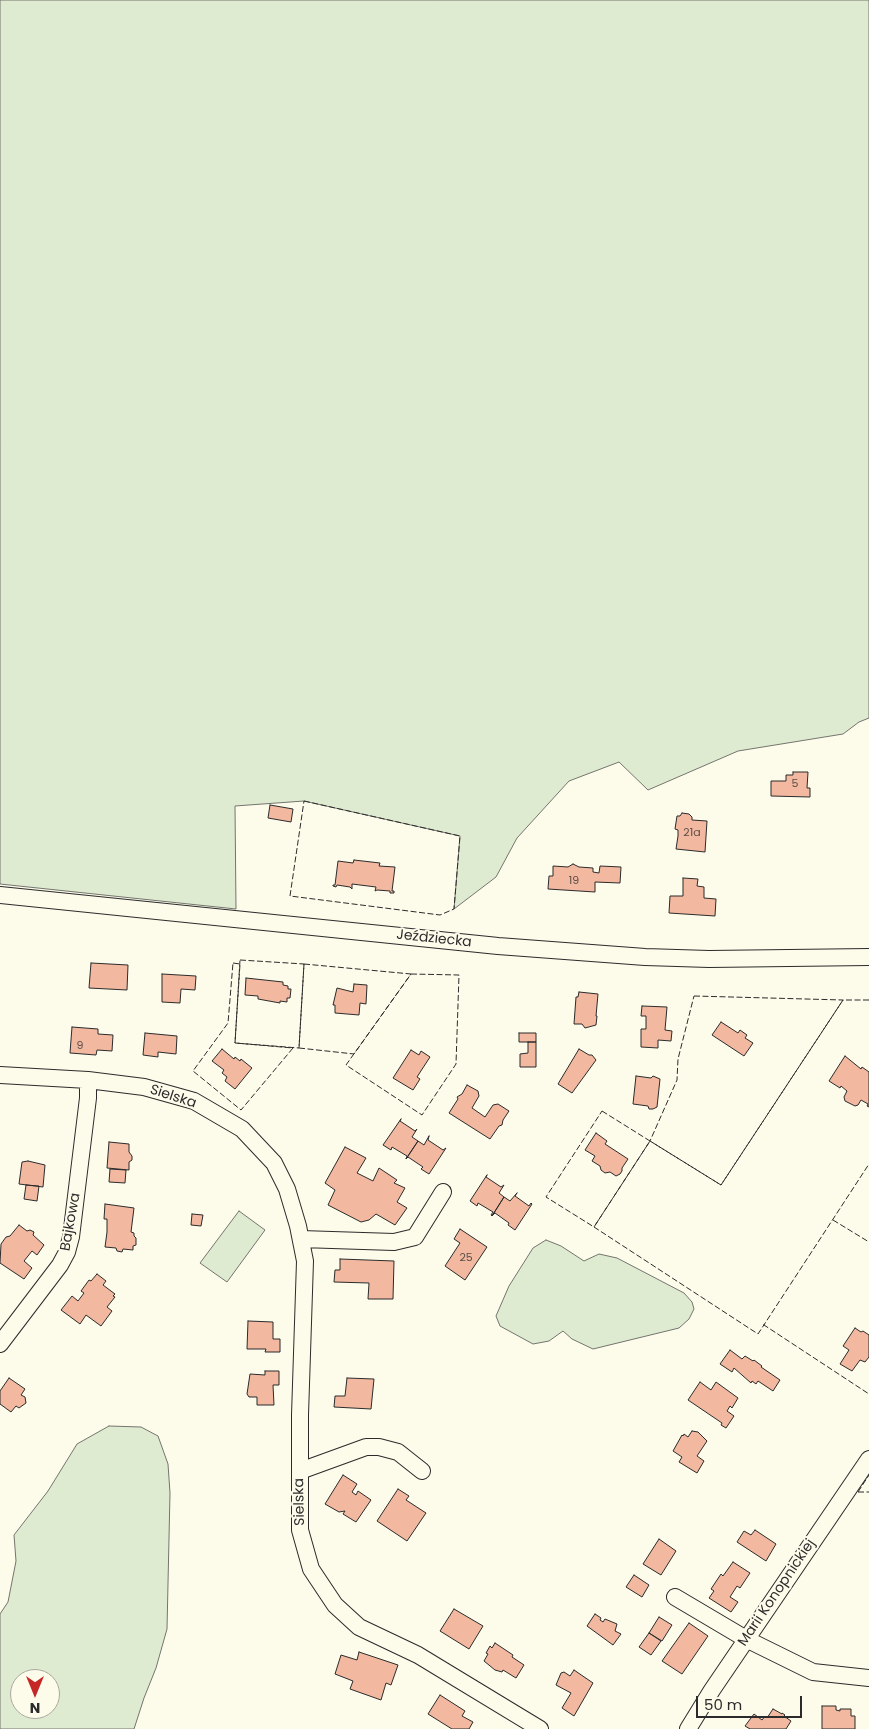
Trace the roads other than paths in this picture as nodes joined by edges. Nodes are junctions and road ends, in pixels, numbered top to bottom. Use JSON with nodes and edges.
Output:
{"nodes":[{"id":1,"x":0,"y":895,"type":"edge"},
{"id":2,"x":869,"y":957,"type":"edge"},
{"id":3,"x":0,"y":1075,"type":"edge"},
{"id":4,"x":88,"y":1080,"type":"junction"},
{"id":5,"x":443,"y":1192,"type":"dead end"},
{"id":6,"x":301,"y":1239,"type":"junction"},
{"id":7,"x":0,"y":1344,"type":"edge"},
{"id":8,"x":869,"y":1459,"type":"edge"},
{"id":9,"x":300,"y":1471,"type":"junction"},
{"id":10,"x":422,"y":1471,"type":"dead end"},
{"id":11,"x":675,"y":1597,"type":"dead end"},
{"id":12,"x":746,"y":1639,"type":"junction"},
{"id":13,"x":869,"y":1678,"type":"edge"},
{"id":14,"x":540,"y":1729,"type":"edge"},
{"id":15,"x":688,"y":1729,"type":"edge"}],
"edges":[{"from":1,"to":2,"type":"street","name":"Jeździecka"},
{"from":3,"to":4,"type":"street","name":"Sielska"},
{"from":4,"to":6,"type":"street","name":"Sielska"},
{"from":4,"to":7,"type":"street","name":"Bajkowa"},
{"from":5,"to":6,"type":"street"},
{"from":6,"to":9,"type":"street","name":"Sielska"},
{"from":8,"to":12,"type":"street","name":"Marii Konopnickiej"},
{"from":9,"to":10,"type":"street"},
{"from":9,"to":14,"type":"street","name":"Sielska"},
{"from":11,"to":12,"type":"street"},
{"from":12,"to":13,"type":"street"},
{"from":12,"to":15,"type":"street","name":"Marii Konopnickiej"}]}
